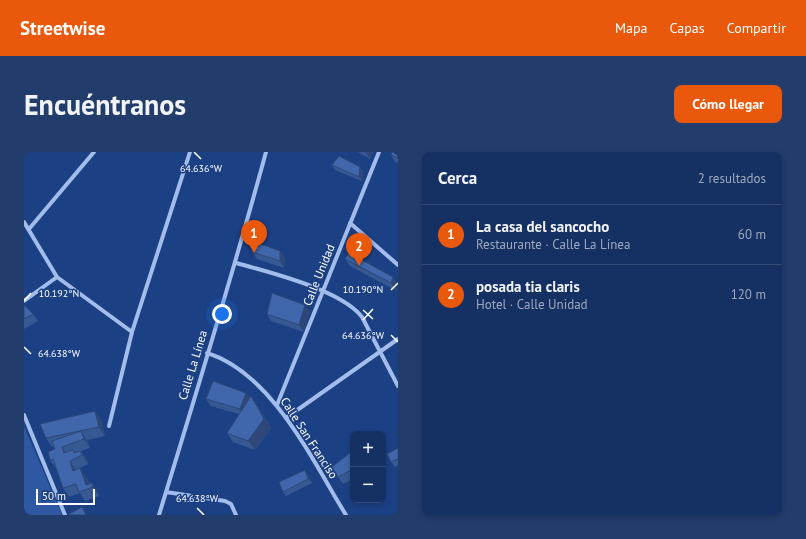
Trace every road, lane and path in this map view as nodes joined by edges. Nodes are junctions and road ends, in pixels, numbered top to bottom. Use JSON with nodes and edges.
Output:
{"nodes":[{"id":1,"x":94,"y":152,"type":"edge"},
{"id":2,"x":190,"y":152,"type":"edge"},
{"id":3,"x":266,"y":152,"type":"edge"},
{"id":4,"x":379,"y":152,"type":"edge"},
{"id":5,"x":24,"y":222,"type":"edge"},
{"id":6,"x":350,"y":223,"type":"junction"},
{"id":7,"x":29,"y":229,"type":"junction"},
{"id":8,"x":236,"y":263,"type":"junction"},
{"id":9,"x":398,"y":265,"type":"edge"},
{"id":10,"x":57,"y":277,"type":"junction"},
{"id":11,"x":323,"y":292,"type":"junction"},
{"id":12,"x":24,"y":301,"type":"edge"},
{"id":13,"x":132,"y":332,"type":"junction"},
{"id":14,"x":398,"y":340,"type":"edge"},
{"id":15,"x":380,"y":353,"type":"junction"},
{"id":16,"x":207,"y":354,"type":"junction"},
{"id":17,"x":398,"y":386,"type":"edge"},
{"id":18,"x":277,"y":405,"type":"junction"},
{"id":19,"x":24,"y":415,"type":"edge"},
{"id":20,"x":286,"y":418,"type":"junction"},
{"id":21,"x":109,"y":426,"type":"dead end"},
{"id":22,"x":166,"y":492,"type":"junction"},
{"id":23,"x":64,"y":515,"type":"edge"},
{"id":24,"x":160,"y":515,"type":"edge"},
{"id":25,"x":236,"y":515,"type":"edge"},
{"id":26,"x":346,"y":515,"type":"edge"}],
"edges":[{"from":1,"to":7,"type":"street"},
{"from":2,"to":13,"type":"street"},
{"from":3,"to":8,"type":"street","name":"Calle La Línea"},
{"from":4,"to":6,"type":"street","name":"Calle Unidad"},
{"from":5,"to":7,"type":"street"},
{"from":6,"to":9,"type":"street"},
{"from":6,"to":11,"type":"street","name":"Calle Unidad"},
{"from":7,"to":10,"type":"street"},
{"from":8,"to":11,"type":"street"},
{"from":8,"to":16,"type":"street","name":"Calle La Línea"},
{"from":10,"to":12,"type":"street"},
{"from":10,"to":13,"type":"street"},
{"from":11,"to":15,"type":"street"},
{"from":11,"to":18,"type":"street","name":"Calle Unidad"},
{"from":13,"to":21,"type":"street"},
{"from":14,"to":15,"type":"street"},
{"from":15,"to":17,"type":"street"},
{"from":15,"to":20,"type":"street"},
{"from":16,"to":18,"type":"street","name":"Calle San Franciso"},
{"from":16,"to":22,"type":"street","name":"Calle La Línea"},
{"from":18,"to":20,"type":"street","name":"Calle San Franciso"},
{"from":19,"to":23,"type":"street"},
{"from":20,"to":26,"type":"street","name":"Calle San Franciso"},
{"from":22,"to":24,"type":"street","name":"Calle La Línea"},
{"from":22,"to":25,"type":"street"}]}
